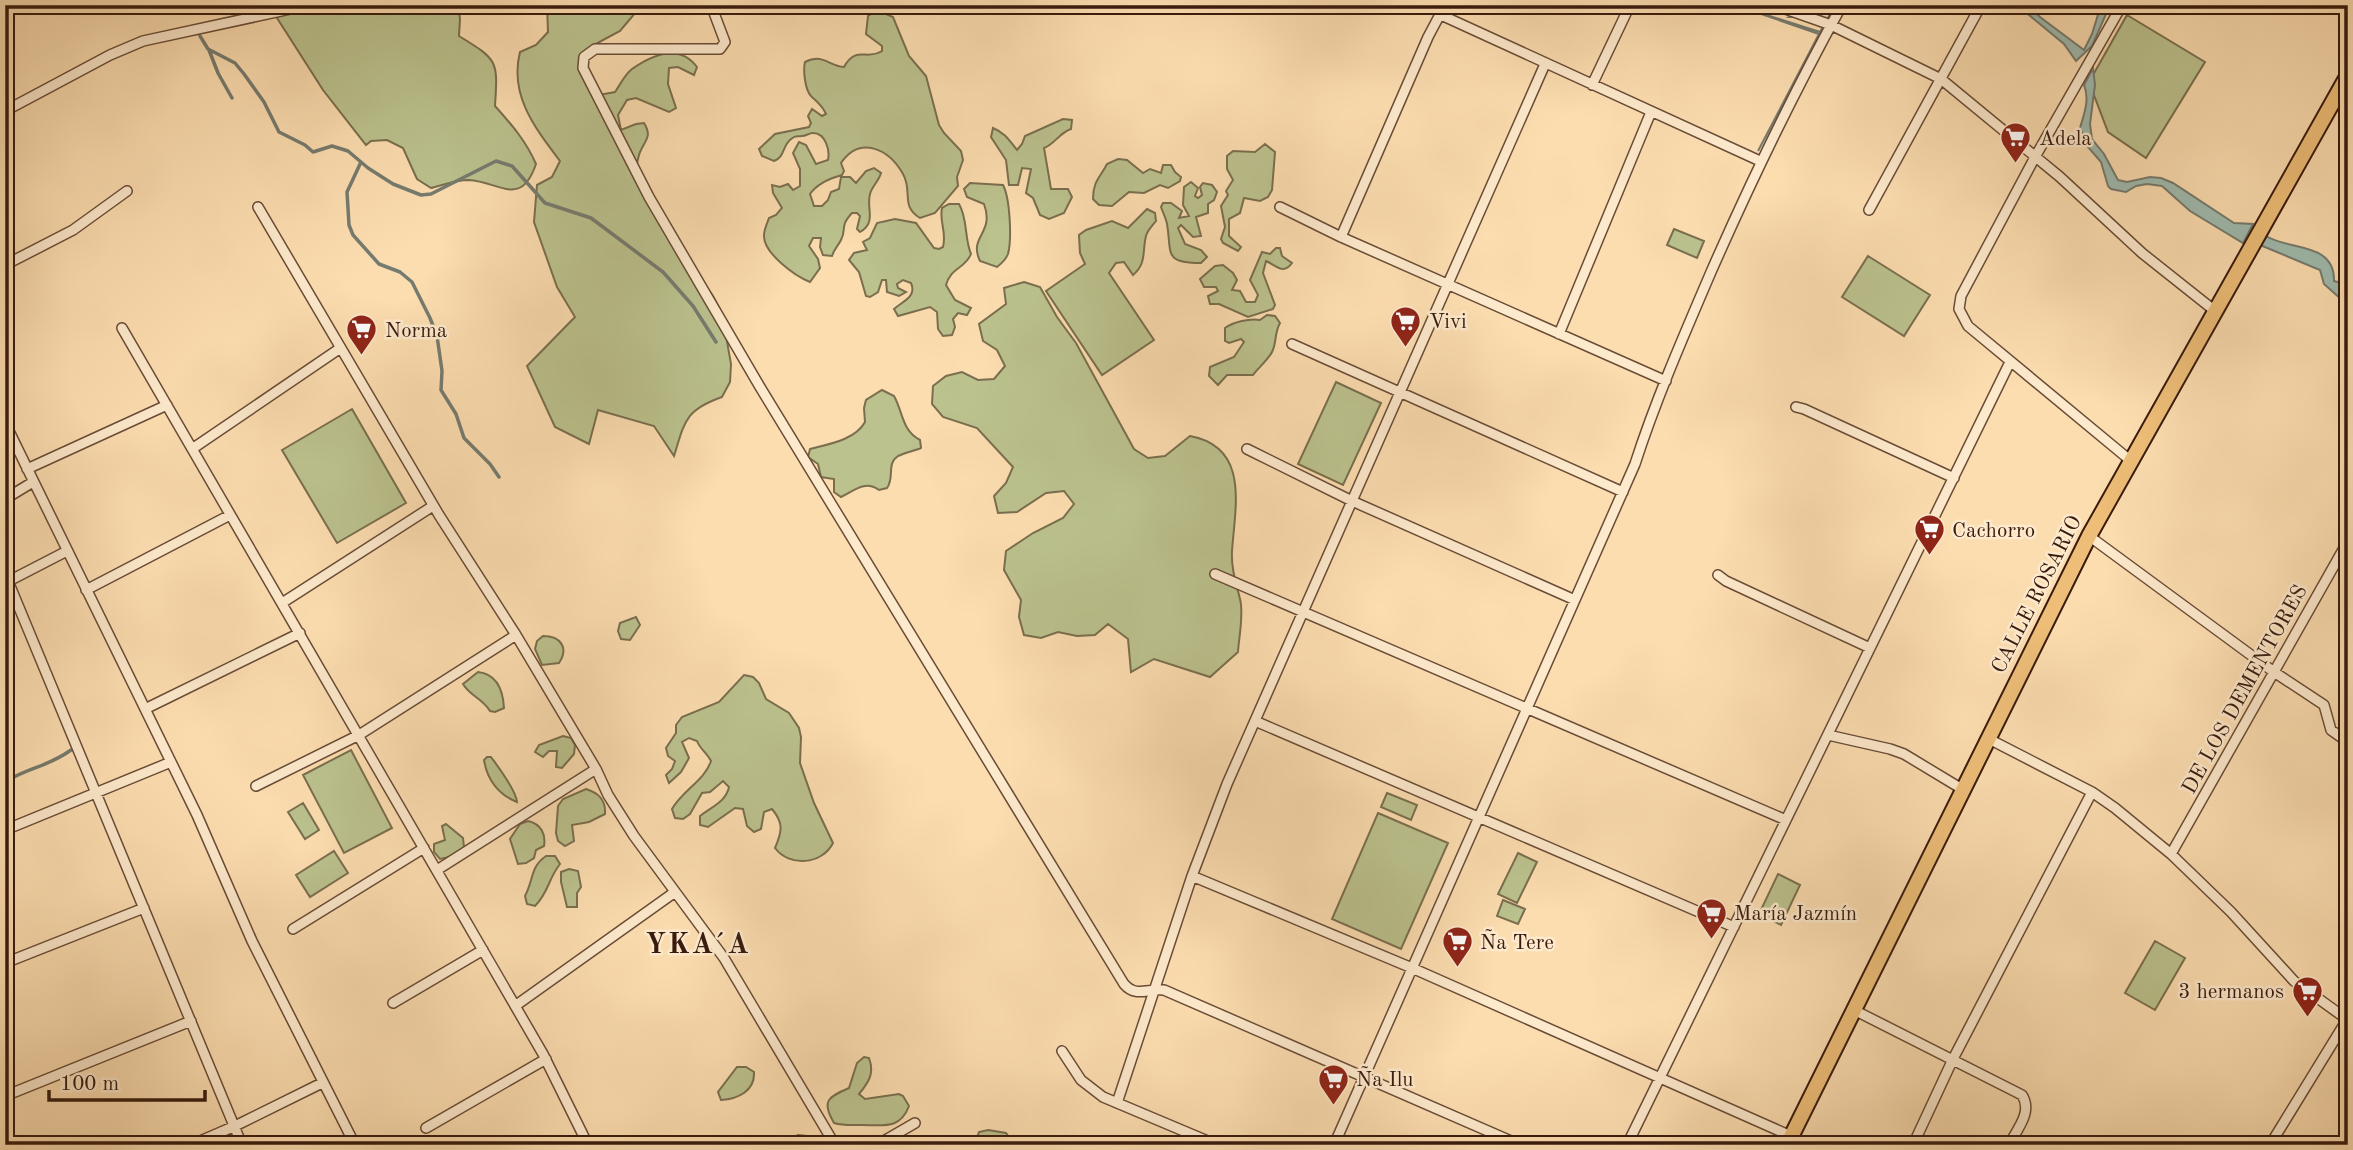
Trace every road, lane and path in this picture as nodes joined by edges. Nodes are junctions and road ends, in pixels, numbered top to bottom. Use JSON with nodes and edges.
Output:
{"nodes":[{"id":1,"x":309,"y":5,"type":"edge"},
{"id":2,"x":711,"y":5,"type":"edge"},
{"id":3,"x":1445,"y":5,"type":"edge"},
{"id":4,"x":1630,"y":5,"type":"edge"},
{"id":5,"x":1774,"y":5,"type":"edge"},
{"id":6,"x":1842,"y":5,"type":"edge"},
{"id":7,"x":1981,"y":5,"type":"edge"},
{"id":8,"x":2122,"y":5,"type":"edge"},
{"id":9,"x":1441,"y":15,"type":"junction"},
{"id":10,"x":1831,"y":25,"type":"junction"},
{"id":11,"x":1545,"y":64,"type":"junction"},
{"id":12,"x":2348,"y":75,"type":"edge"},
{"id":13,"x":1941,"y":79,"type":"junction"},
{"id":14,"x":1592,"y":85,"type":"junction"},
{"id":15,"x":5,"y":111,"type":"edge"},
{"id":16,"x":1651,"y":112,"type":"junction"},
{"id":17,"x":2035,"y":157,"type":"junction"},
{"id":18,"x":1760,"y":161,"type":"junction"},
{"id":19,"x":127,"y":191,"type":"dead end"},
{"id":20,"x":258,"y":207,"type":"dead end"},
{"id":21,"x":1280,"y":207,"type":"dead end"},
{"id":22,"x":1869,"y":210,"type":"dead end"},
{"id":23,"x":1341,"y":237,"type":"junction"},
{"id":24,"x":5,"y":265,"type":"edge"},
{"id":25,"x":1448,"y":285,"type":"junction"},
{"id":26,"x":2215,"y":311,"type":"junction"},
{"id":27,"x":122,"y":328,"type":"dead end"},
{"id":28,"x":1559,"y":334,"type":"junction"},
{"id":29,"x":1292,"y":344,"type":"dead end"},
{"id":30,"x":339,"y":349,"type":"junction"},
{"id":31,"x":2010,"y":362,"type":"junction"},
{"id":32,"x":1666,"y":381,"type":"junction"},
{"id":33,"x":1401,"y":391,"type":"junction"},
{"id":34,"x":166,"y":405,"type":"junction"},
{"id":35,"x":1796,"y":407,"type":"dead end"},
{"id":36,"x":5,"y":423,"type":"edge"},
{"id":37,"x":192,"y":449,"type":"junction"},
{"id":38,"x":1247,"y":449,"type":"dead end"},
{"id":39,"x":2131,"y":461,"type":"junction"},
{"id":40,"x":27,"y":469,"type":"junction"},
{"id":41,"x":1954,"y":478,"type":"junction"},
{"id":42,"x":33,"y":482,"type":"junction"},
{"id":43,"x":1623,"y":492,"type":"junction"},
{"id":44,"x":5,"y":499,"type":"edge"},
{"id":45,"x":1352,"y":501,"type":"junction"},
{"id":46,"x":433,"y":506,"type":"junction"},
{"id":47,"x":230,"y":515,"type":"junction"},
{"id":48,"x":2089,"y":536,"type":"junction"},
{"id":49,"x":2348,"y":541,"type":"edge"},
{"id":50,"x":67,"y":551,"type":"junction"},
{"id":51,"x":1215,"y":574,"type":"dead end"},
{"id":52,"x":1718,"y":575,"type":"dead end"},
{"id":53,"x":7,"y":582,"type":"edge"},
{"id":54,"x":86,"y":590,"type":"junction"},
{"id":55,"x":1575,"y":600,"type":"junction"},
{"id":56,"x":282,"y":603,"type":"junction"},
{"id":57,"x":1304,"y":611,"type":"junction"},
{"id":58,"x":300,"y":633,"type":"junction"},
{"id":59,"x":516,"y":635,"type":"junction"},
{"id":60,"x":1870,"y":648,"type":"junction"},
{"id":61,"x":2274,"y":672,"type":"junction"},
{"id":62,"x":1527,"y":708,"type":"junction"},
{"id":63,"x":145,"y":709,"type":"junction"},
{"id":64,"x":1255,"y":721,"type":"junction"},
{"id":65,"x":1828,"y":735,"type":"junction"},
{"id":66,"x":359,"y":736,"type":"junction"},
{"id":67,"x":1987,"y":738,"type":"junction"},
{"id":68,"x":2348,"y":742,"type":"edge"},
{"id":69,"x":171,"y":762,"type":"junction"},
{"id":70,"x":596,"y":769,"type":"junction"},
{"id":71,"x":256,"y":786,"type":"dead end"},
{"id":72,"x":1962,"y":789,"type":"junction"},
{"id":73,"x":2092,"y":792,"type":"junction"},
{"id":74,"x":96,"y":793,"type":"junction"},
{"id":75,"x":1479,"y":818,"type":"junction"},
{"id":76,"x":1786,"y":820,"type":"junction"},
{"id":77,"x":5,"y":830,"type":"edge"},
{"id":78,"x":424,"y":848,"type":"junction"},
{"id":79,"x":2171,"y":854,"type":"junction"},
{"id":80,"x":437,"y":870,"type":"junction"},
{"id":81,"x":1192,"y":876,"type":"junction"},
{"id":82,"x":675,"y":892,"type":"junction"},
{"id":83,"x":144,"y":908,"type":"junction"},
{"id":84,"x":1734,"y":927,"type":"junction"},
{"id":85,"x":293,"y":929,"type":"dead end"},
{"id":86,"x":483,"y":950,"type":"junction"},
{"id":87,"x":5,"y":963,"type":"edge"},
{"id":88,"x":1412,"y":968,"type":"junction"},
{"id":89,"x":1154,"y":990,"type":"junction"},
{"id":90,"x":393,"y":1003,"type":"dead end"},
{"id":91,"x":515,"y":1006,"type":"junction"},
{"id":92,"x":1854,"y":1010,"type":"junction"},
{"id":93,"x":2348,"y":1019,"type":"edge"},
{"id":94,"x":191,"y":1021,"type":"junction"},
{"id":95,"x":1062,"y":1051,"type":"dead end"},
{"id":96,"x":545,"y":1059,"type":"junction"},
{"id":97,"x":1953,"y":1059,"type":"junction"},
{"id":98,"x":1364,"y":1077,"type":"junction"},
{"id":99,"x":1660,"y":1077,"type":"junction"},
{"id":100,"x":322,"y":1083,"type":"junction"},
{"id":101,"x":5,"y":1096,"type":"edge"},
{"id":102,"x":1117,"y":1103,"type":"junction"},
{"id":103,"x":915,"y":1123,"type":"dead end"},
{"id":104,"x":235,"y":1126,"type":"junction"},
{"id":105,"x":426,"y":1128,"type":"dead end"},
{"id":106,"x":1789,"y":1140,"type":"edge"},
{"id":107,"x":191,"y":1145,"type":"edge"},
{"id":108,"x":242,"y":1145,"type":"edge"},
{"id":109,"x":355,"y":1145,"type":"edge"},
{"id":110,"x":588,"y":1145,"type":"edge"},
{"id":111,"x":835,"y":1145,"type":"edge"},
{"id":112,"x":877,"y":1145,"type":"edge"},
{"id":113,"x":1217,"y":1145,"type":"edge"},
{"id":114,"x":1334,"y":1145,"type":"edge"},
{"id":115,"x":1520,"y":1145,"type":"edge"},
{"id":116,"x":1627,"y":1145,"type":"edge"},
{"id":117,"x":1913,"y":1145,"type":"edge"},
{"id":118,"x":2010,"y":1145,"type":"edge"},
{"id":119,"x":2270,"y":1145,"type":"edge"}],
"edges":[{"from":1,"to":15,"type":"street"},
{"from":2,"to":89,"type":"street"},
{"from":3,"to":9,"type":"street"},
{"from":4,"to":14,"type":"street"},
{"from":5,"to":10,"type":"street"},
{"from":6,"to":10,"type":"street"},
{"from":7,"to":13,"type":"street"},
{"from":8,"to":17,"type":"street"},
{"from":9,"to":11,"type":"street"},
{"from":9,"to":23,"type":"street"},
{"from":10,"to":13,"type":"street"},
{"from":10,"to":18,"type":"street"},
{"from":11,"to":14,"type":"street"},
{"from":11,"to":25,"type":"street"},
{"from":12,"to":26,"type":"main road","name":"CALLE ROSARIO"},
{"from":13,"to":17,"type":"street"},
{"from":13,"to":22,"type":"street"},
{"from":14,"to":16,"type":"street"},
{"from":16,"to":18,"type":"street"},
{"from":16,"to":28,"type":"street"},
{"from":17,"to":26,"type":"street"},
{"from":17,"to":31,"type":"street"},
{"from":18,"to":32,"type":"street"},
{"from":19,"to":24,"type":"street"},
{"from":20,"to":30,"type":"street"},
{"from":21,"to":23,"type":"street"},
{"from":23,"to":25,"type":"street"},
{"from":25,"to":28,"type":"street"},
{"from":25,"to":33,"type":"street"},
{"from":26,"to":39,"type":"main road","name":"CALLE ROSARIO"},
{"from":27,"to":34,"type":"street"},
{"from":28,"to":32,"type":"street"},
{"from":29,"to":33,"type":"street"},
{"from":30,"to":37,"type":"street"},
{"from":30,"to":46,"type":"street"},
{"from":31,"to":39,"type":"street"},
{"from":31,"to":41,"type":"street"},
{"from":32,"to":43,"type":"street"},
{"from":33,"to":43,"type":"street"},
{"from":33,"to":45,"type":"street"},
{"from":34,"to":37,"type":"street"},
{"from":34,"to":40,"type":"street"},
{"from":35,"to":41,"type":"street"},
{"from":36,"to":40,"type":"street"},
{"from":37,"to":47,"type":"street"},
{"from":38,"to":45,"type":"street"},
{"from":39,"to":48,"type":"main road","name":"CALLE ROSARIO"},
{"from":40,"to":42,"type":"street"},
{"from":41,"to":60,"type":"street"},
{"from":42,"to":44,"type":"street"},
{"from":42,"to":50,"type":"street"},
{"from":43,"to":55,"type":"street"},
{"from":45,"to":55,"type":"street"},
{"from":45,"to":57,"type":"street"},
{"from":46,"to":56,"type":"street"},
{"from":46,"to":59,"type":"street"},
{"from":47,"to":54,"type":"street"},
{"from":47,"to":56,"type":"street"},
{"from":48,"to":61,"type":"street"},
{"from":48,"to":67,"type":"main road","name":"CALLE ROSARIO"},
{"from":49,"to":61,"type":"street","name":"DE LOS DEMENTORES"},
{"from":50,"to":53,"type":"street"},
{"from":50,"to":54,"type":"street"},
{"from":51,"to":57,"type":"street"},
{"from":52,"to":60,"type":"street"},
{"from":53,"to":74,"type":"street"},
{"from":54,"to":63,"type":"street"},
{"from":55,"to":62,"type":"street"},
{"from":56,"to":58,"type":"street"},
{"from":57,"to":62,"type":"street"},
{"from":57,"to":64,"type":"street"},
{"from":58,"to":63,"type":"street"},
{"from":58,"to":66,"type":"street"},
{"from":59,"to":66,"type":"street"},
{"from":59,"to":70,"type":"street"},
{"from":60,"to":65,"type":"street"},
{"from":61,"to":68,"type":"street"},
{"from":61,"to":79,"type":"street","name":"DE LOS DEMENTORES"},
{"from":62,"to":75,"type":"street"},
{"from":62,"to":76,"type":"street"},
{"from":63,"to":69,"type":"street"},
{"from":64,"to":75,"type":"street"},
{"from":64,"to":81,"type":"street"},
{"from":65,"to":72,"type":"street"},
{"from":65,"to":76,"type":"street"},
{"from":66,"to":71,"type":"street"},
{"from":66,"to":78,"type":"street"},
{"from":67,"to":72,"type":"main road","name":"CALLE ROSARIO"},
{"from":67,"to":73,"type":"street"},
{"from":69,"to":74,"type":"street"},
{"from":69,"to":100,"type":"street"},
{"from":70,"to":80,"type":"street"},
{"from":70,"to":82,"type":"street"},
{"from":72,"to":92,"type":"main road","name":"CALLE ROSARIO"},
{"from":73,"to":79,"type":"street"},
{"from":73,"to":97,"type":"street"},
{"from":74,"to":77,"type":"street"},
{"from":74,"to":83,"type":"street"},
{"from":75,"to":84,"type":"street"},
{"from":75,"to":88,"type":"street"},
{"from":76,"to":84,"type":"street"},
{"from":78,"to":80,"type":"street"},
{"from":78,"to":85,"type":"street"},
{"from":79,"to":93,"type":"street"},
{"from":80,"to":86,"type":"street"},
{"from":81,"to":88,"type":"street"},
{"from":81,"to":89,"type":"street"},
{"from":82,"to":91,"type":"street"},
{"from":82,"to":111,"type":"street"},
{"from":83,"to":87,"type":"street"},
{"from":83,"to":94,"type":"street"},
{"from":84,"to":99,"type":"street"},
{"from":86,"to":90,"type":"street"},
{"from":86,"to":91,"type":"street"},
{"from":88,"to":98,"type":"street"},
{"from":88,"to":99,"type":"street"},
{"from":89,"to":98,"type":"street"},
{"from":89,"to":102,"type":"street"},
{"from":91,"to":96,"type":"street"},
{"from":92,"to":97,"type":"street"},
{"from":92,"to":106,"type":"main road","name":"CALLE ROSARIO"},
{"from":93,"to":119,"type":"street"},
{"from":94,"to":101,"type":"street"},
{"from":94,"to":104,"type":"street"},
{"from":95,"to":102,"type":"street"},
{"from":96,"to":105,"type":"street"},
{"from":96,"to":110,"type":"street"},
{"from":97,"to":117,"type":"street"},
{"from":97,"to":118,"type":"street"},
{"from":98,"to":114,"type":"street"},
{"from":98,"to":115,"type":"street"},
{"from":99,"to":106,"type":"street"},
{"from":99,"to":116,"type":"street"},
{"from":100,"to":104,"type":"street"},
{"from":100,"to":109,"type":"street"},
{"from":102,"to":113,"type":"street"},
{"from":103,"to":112,"type":"street"},
{"from":104,"to":107,"type":"street"},
{"from":104,"to":108,"type":"street"}]}
